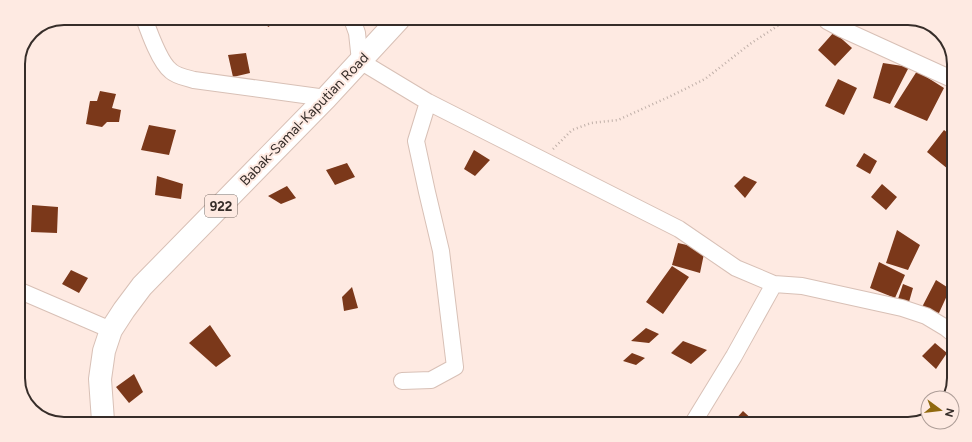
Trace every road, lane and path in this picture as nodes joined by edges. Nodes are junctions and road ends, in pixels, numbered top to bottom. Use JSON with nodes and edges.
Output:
{"nodes":[{"id":1,"x":147,"y":25,"type":"edge"},
{"id":2,"x":354,"y":25,"type":"edge"},
{"id":3,"x":394,"y":25,"type":"edge"},
{"id":4,"x":779,"y":25,"type":"edge"},
{"id":5,"x":834,"y":25,"type":"edge"},
{"id":6,"x":360,"y":61,"type":"junction"},
{"id":7,"x":947,"y":77,"type":"edge"},
{"id":8,"x":326,"y":98,"type":"junction"},
{"id":9,"x":428,"y":102,"type":"junction"},
{"id":10,"x":542,"y":160,"type":"junction"},
{"id":11,"x":774,"y":284,"type":"junction"},
{"id":12,"x":25,"y":293,"type":"edge"},
{"id":13,"x":947,"y":329,"type":"edge"},
{"id":14,"x":111,"y":330,"type":"junction"},
{"id":15,"x":402,"y":382,"type":"dead end"},
{"id":16,"x":103,"y":417,"type":"edge"},
{"id":17,"x":697,"y":417,"type":"edge"}],
"edges":[{"from":1,"to":8,"type":"street"},
{"from":2,"to":6,"type":"street"},
{"from":3,"to":6,"type":"main road","name":"Babak-Samal-Kaputian Road","number":"922"},
{"from":4,"to":10,"type":"path"},
{"from":5,"to":7,"type":"street"},
{"from":6,"to":8,"type":"main road","name":"Babak-Samal-Kaputian Road","number":"922"},
{"from":6,"to":9,"type":"street"},
{"from":8,"to":14,"type":"main road","name":"Babak-Samal-Kaputian Road","number":"922"},
{"from":9,"to":10,"type":"street"},
{"from":9,"to":15,"type":"street"},
{"from":10,"to":11,"type":"street"},
{"from":11,"to":13,"type":"street"},
{"from":11,"to":17,"type":"street"},
{"from":12,"to":14,"type":"street"},
{"from":14,"to":16,"type":"main road","name":"Babak-Samal-Kaputian Road","number":"922"}]}
